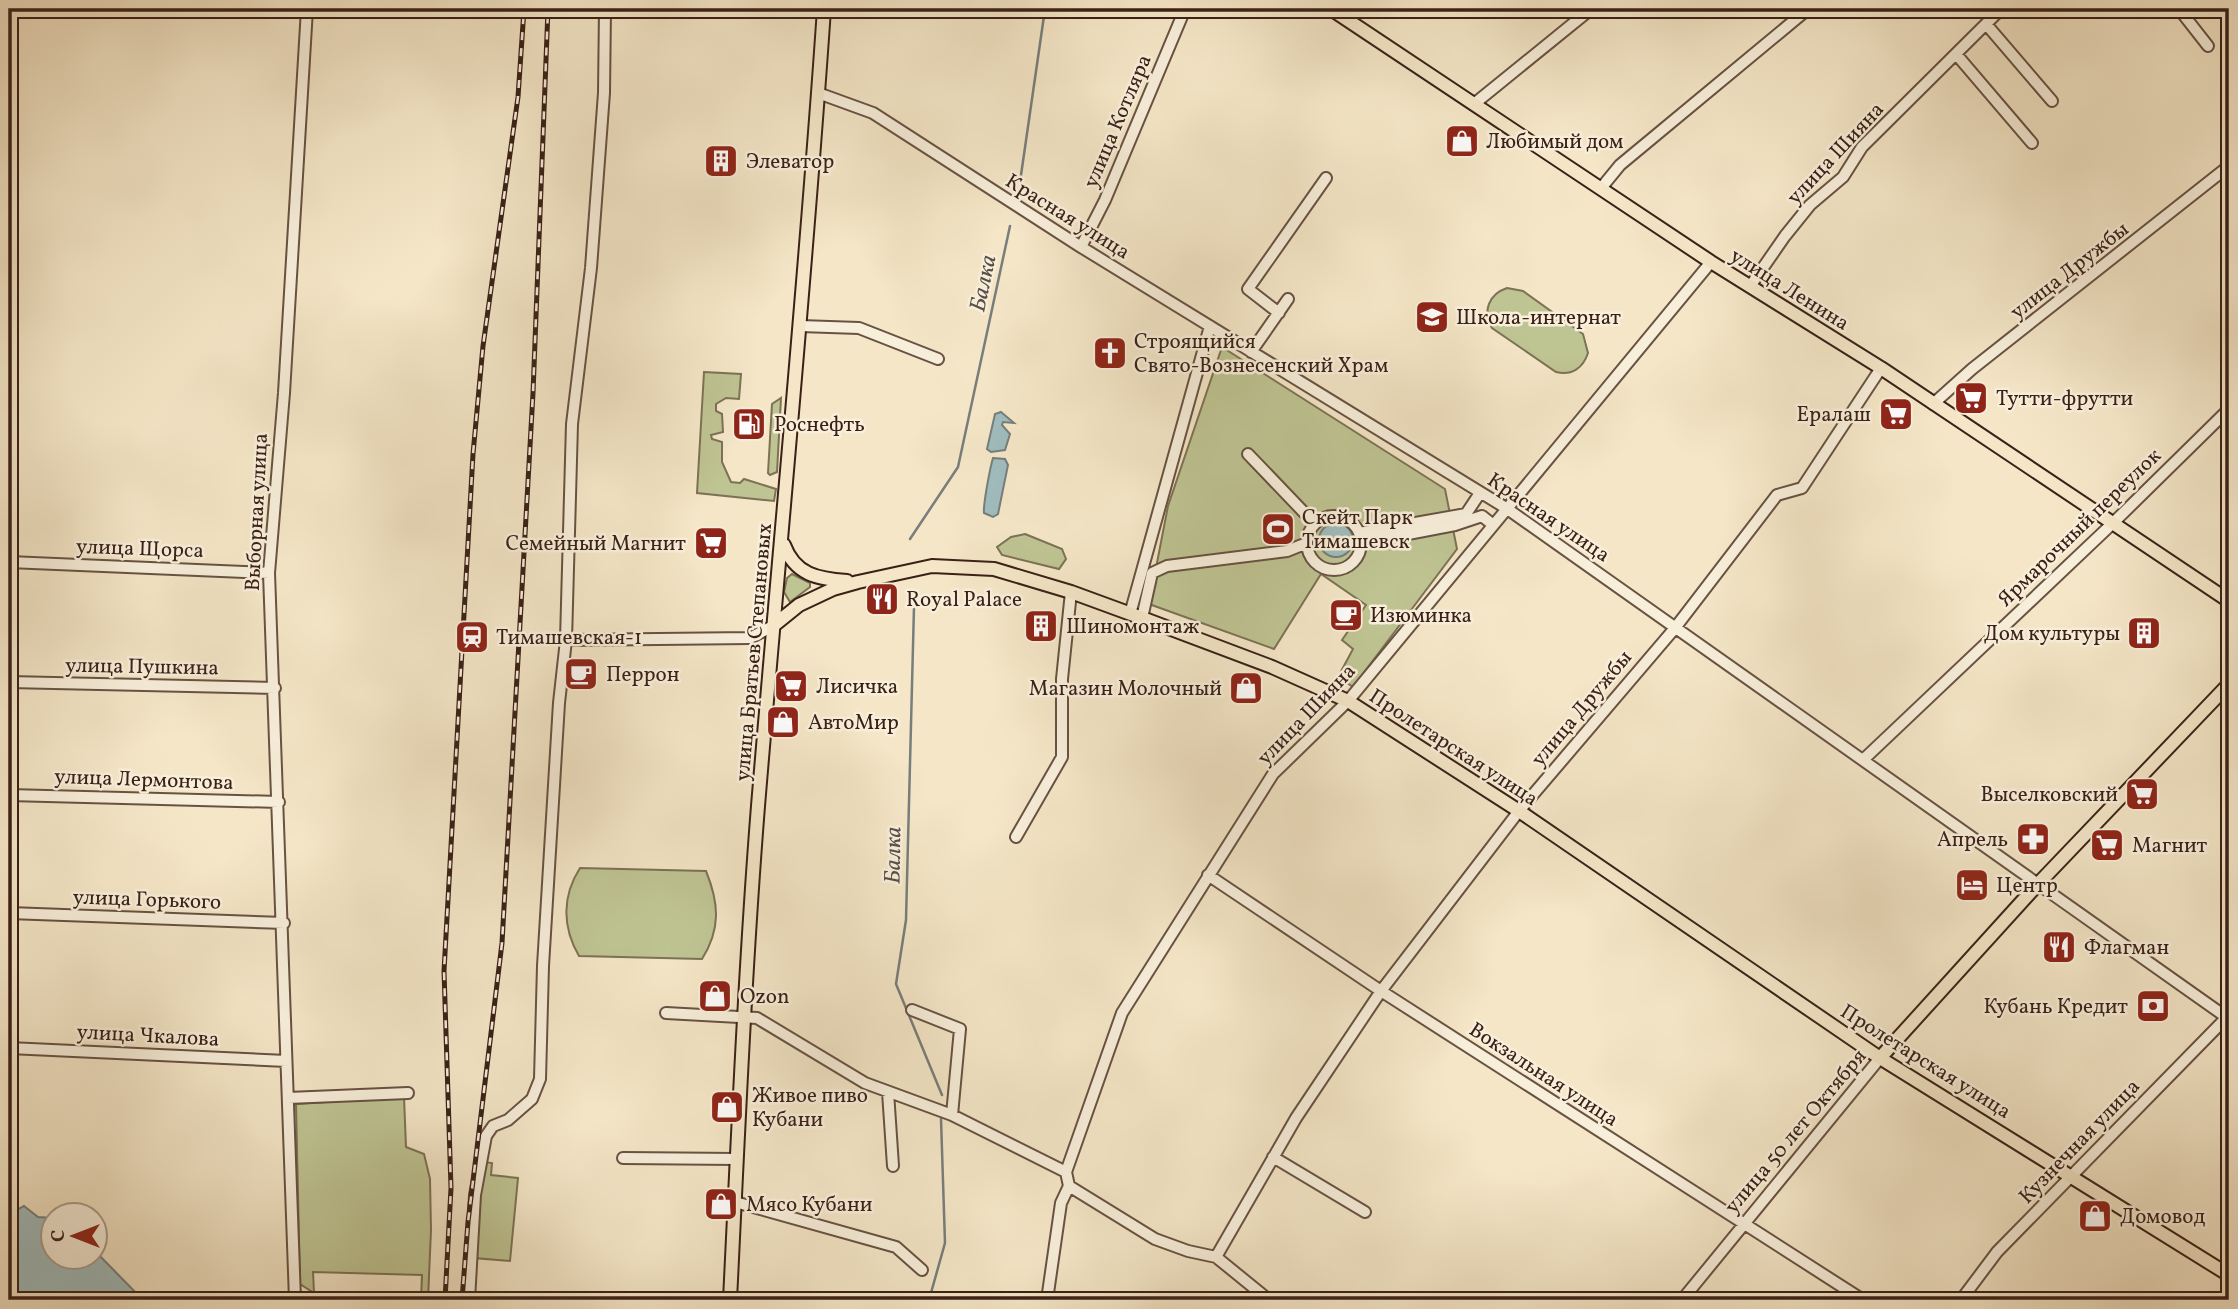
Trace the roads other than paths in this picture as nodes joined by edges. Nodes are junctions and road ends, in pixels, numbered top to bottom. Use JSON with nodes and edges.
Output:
{"nodes":[{"id":1,"x":307,"y":9,"type":"edge"},
{"id":2,"x":604,"y":9,"type":"edge"},
{"id":3,"x":824,"y":9,"type":"edge"},
{"id":4,"x":1185,"y":9,"type":"edge"},
{"id":5,"x":1331,"y":9,"type":"edge"},
{"id":6,"x":1591,"y":9,"type":"edge"},
{"id":7,"x":1808,"y":9,"type":"edge"},
{"id":8,"x":2001,"y":9,"type":"edge"},
{"id":9,"x":2179,"y":9,"type":"edge"},
{"id":10,"x":1986,"y":24,"type":"junction"},
{"id":11,"x":2208,"y":46,"type":"dead end"},
{"id":12,"x":1956,"y":54,"type":"junction"},
{"id":13,"x":818,"y":93,"type":"junction"},
{"id":14,"x":2052,"y":101,"type":"dead end"},
{"id":15,"x":1474,"y":104,"type":"junction"},
{"id":16,"x":2032,"y":143,"type":"dead end"},
{"id":17,"x":2229,"y":166,"type":"edge"},
{"id":18,"x":1326,"y":178,"type":"dead end"},
{"id":19,"x":1602,"y":187,"type":"junction"},
{"id":20,"x":1080,"y":247,"type":"junction"},
{"id":21,"x":1711,"y":262,"type":"junction"},
{"id":22,"x":1751,"y":285,"type":"junction"},
{"id":23,"x":1288,"y":299,"type":"dead end"},
{"id":24,"x":1279,"y":313,"type":"junction"},
{"id":25,"x":800,"y":326,"type":"junction"},
{"id":26,"x":1210,"y":326,"type":"junction"},
{"id":27,"x":1251,"y":352,"type":"junction"},
{"id":28,"x":939,"y":359,"type":"dead end"},
{"id":29,"x":1881,"y":368,"type":"junction"},
{"id":30,"x":1933,"y":404,"type":"junction"},
{"id":31,"x":2229,"y":409,"type":"edge"},
{"id":32,"x":1248,"y":454,"type":"dead end"},
{"id":33,"x":1480,"y":493,"type":"junction"},
{"id":34,"x":1506,"y":508,"type":"junction"},
{"id":35,"x":2114,"y":522,"type":"junction"},
{"id":36,"x":1315,"y":524,"type":"junction"},
{"id":37,"x":1492,"y":524,"type":"junction"},
{"id":38,"x":1360,"y":538,"type":"junction"},
{"id":39,"x":783,"y":541,"type":"junction"},
{"id":40,"x":1307,"y":543,"type":"junction"},
{"id":41,"x":9,"y":562,"type":"edge"},
{"id":42,"x":269,"y":573,"type":"junction"},
{"id":43,"x":858,"y":582,"type":"junction"},
{"id":44,"x":1071,"y":592,"type":"junction"},
{"id":45,"x":2229,"y":600,"type":"edge"},
{"id":46,"x":1136,"y":616,"type":"junction"},
{"id":47,"x":774,"y":626,"type":"junction"},
{"id":48,"x":1675,"y":628,"type":"junction"},
{"id":49,"x":566,"y":640,"type":"junction"},
{"id":50,"x":9,"y":682,"type":"edge"},
{"id":51,"x":2229,"y":684,"type":"edge"},
{"id":52,"x":275,"y":688,"type":"junction"},
{"id":53,"x":1348,"y":701,"type":"junction"},
{"id":54,"x":1864,"y":759,"type":"junction"},
{"id":55,"x":9,"y":795,"type":"edge"},
{"id":56,"x":279,"y":802,"type":"junction"},
{"id":57,"x":1519,"y":811,"type":"junction"},
{"id":58,"x":1016,"y":837,"type":"dead end"},
{"id":59,"x":1208,"y":875,"type":"junction"},
{"id":60,"x":2037,"y":885,"type":"junction"},
{"id":61,"x":9,"y":914,"type":"edge"},
{"id":62,"x":284,"y":923,"type":"junction"},
{"id":63,"x":1381,"y":991,"type":"junction"},
{"id":64,"x":912,"y":1010,"type":"dead end"},
{"id":65,"x":666,"y":1013,"type":"dead end"},
{"id":66,"x":743,"y":1017,"type":"junction"},
{"id":67,"x":2229,"y":1017,"type":"edge"},
{"id":68,"x":9,"y":1048,"type":"edge"},
{"id":69,"x":1880,"y":1058,"type":"junction"},
{"id":70,"x":286,"y":1060,"type":"junction"},
{"id":71,"x":888,"y":1092,"type":"junction"},
{"id":72,"x":408,"y":1093,"type":"dead end"},
{"id":73,"x":288,"y":1098,"type":"junction"},
{"id":74,"x":952,"y":1115,"type":"junction"},
{"id":75,"x":1273,"y":1157,"type":"junction"},
{"id":76,"x":623,"y":1158,"type":"dead end"},
{"id":77,"x":737,"y":1159,"type":"junction"},
{"id":78,"x":893,"y":1166,"type":"dead end"},
{"id":79,"x":1066,"y":1172,"type":"junction"},
{"id":80,"x":2073,"y":1175,"type":"junction"},
{"id":81,"x":1069,"y":1186,"type":"junction"},
{"id":82,"x":735,"y":1202,"type":"junction"},
{"id":83,"x":1365,"y":1212,"type":"dead end"},
{"id":84,"x":1743,"y":1224,"type":"junction"},
{"id":85,"x":1216,"y":1257,"type":"junction"},
{"id":86,"x":922,"y":1270,"type":"dead end"},
{"id":87,"x":2229,"y":1275,"type":"edge"},
{"id":88,"x":1256,"y":1297,"type":"edge"},
{"id":89,"x":295,"y":1300,"type":"edge"},
{"id":90,"x":470,"y":1300,"type":"edge"},
{"id":91,"x":730,"y":1300,"type":"edge"},
{"id":92,"x":1048,"y":1300,"type":"edge"},
{"id":93,"x":1269,"y":1300,"type":"edge"},
{"id":94,"x":1682,"y":1300,"type":"edge"},
{"id":95,"x":1863,"y":1300,"type":"edge"},
{"id":96,"x":1961,"y":1300,"type":"edge"}],
"edges":[{"from":1,"to":42,"type":"street","name":"Выборная улица"},
{"from":2,"to":49,"type":"street"},
{"from":3,"to":13,"type":"main road","name":"улица Братьев Степановых"},
{"from":4,"to":20,"type":"street","name":"улица Котляра"},
{"from":5,"to":15,"type":"main road","name":"улица Ленина"},
{"from":6,"to":15,"type":"street"},
{"from":7,"to":19,"type":"street"},
{"from":8,"to":10,"type":"street","name":"улица Шияна"},
{"from":9,"to":11,"type":"street"},
{"from":10,"to":12,"type":"street","name":"улица Шияна"},
{"from":10,"to":14,"type":"street"},
{"from":12,"to":16,"type":"street"},
{"from":12,"to":22,"type":"street","name":"улица Шияна"},
{"from":13,"to":20,"type":"street","name":"Красная улица"},
{"from":13,"to":25,"type":"main road","name":"улица Братьев Степановых"},
{"from":15,"to":19,"type":"main road","name":"улица Ленина"},
{"from":17,"to":30,"type":"street","name":"улица Дружбы"},
{"from":18,"to":24,"type":"street"},
{"from":19,"to":21,"type":"main road","name":"улица Ленина"},
{"from":20,"to":26,"type":"street","name":"Красная улица"},
{"from":21,"to":22,"type":"main road","name":"улица Ленина"},
{"from":21,"to":34,"type":"street","name":"улица Шияна"},
{"from":22,"to":29,"type":"main road","name":"улица Ленина"},
{"from":23,"to":24,"type":"street"},
{"from":24,"to":27,"type":"street"},
{"from":25,"to":28,"type":"street"},
{"from":25,"to":39,"type":"main road","name":"улица Братьев Степановых"},
{"from":26,"to":27,"type":"street","name":"Красная улица"},
{"from":26,"to":46,"type":"street"},
{"from":27,"to":33,"type":"street","name":"Красная улица"},
{"from":29,"to":30,"type":"main road","name":"улица Ленина"},
{"from":29,"to":48,"type":"street","name":"улица Дружбы"},
{"from":30,"to":35,"type":"main road","name":"улица Ленина"},
{"from":31,"to":35,"type":"street","name":"Ярмарочный переулок"},
{"from":32,"to":36,"type":"street"},
{"from":33,"to":34,"type":"street","name":"Красная улица"},
{"from":33,"to":38,"type":"street"},
{"from":34,"to":37,"type":"street","name":"улица Шияна"},
{"from":34,"to":48,"type":"street","name":"Красная улица"},
{"from":35,"to":45,"type":"main road","name":"улица Ленина"},
{"from":35,"to":54,"type":"street","name":"Ярмарочный переулок"},
{"from":36,"to":38,"type":"street"},
{"from":36,"to":40,"type":"street"},
{"from":37,"to":38,"type":"street"},
{"from":37,"to":53,"type":"street","name":"улица Шияна"},
{"from":38,"to":40,"type":"street"},
{"from":39,"to":43,"type":"main road"},
{"from":39,"to":47,"type":"main road","name":"улица Братьев Степановых"},
{"from":40,"to":46,"type":"street"},
{"from":41,"to":42,"type":"street","name":"улица Щорса"},
{"from":42,"to":52,"type":"street","name":"Выборная улица"},
{"from":43,"to":44,"type":"main road","name":"Пролетарская улица"},
{"from":43,"to":47,"type":"main road","name":"Пролетарская улица"},
{"from":44,"to":46,"type":"main road","name":"Пролетарская улица"},
{"from":44,"to":58,"type":"street"},
{"from":46,"to":53,"type":"main road","name":"Пролетарская улица"},
{"from":47,"to":49,"type":"street","name":"Пролетарская улица"},
{"from":47,"to":66,"type":"main road","name":"улица Братьев Степановых"},
{"from":48,"to":54,"type":"street","name":"Красная улица"},
{"from":48,"to":57,"type":"street","name":"улица Дружбы"},
{"from":49,"to":90,"type":"street"},
{"from":50,"to":52,"type":"street","name":"улица Пушкина"},
{"from":51,"to":60,"type":"main road","name":"улица 50 лет Октября"},
{"from":52,"to":56,"type":"street","name":"Выборная улица"},
{"from":53,"to":57,"type":"main road","name":"Пролетарская улица"},
{"from":53,"to":59,"type":"street","name":"улица Шияна"},
{"from":54,"to":60,"type":"street","name":"Красная улица"},
{"from":55,"to":56,"type":"street","name":"улица Лермонтова"},
{"from":56,"to":62,"type":"street","name":"Выборная улица"},
{"from":57,"to":63,"type":"street","name":"улица Дружбы"},
{"from":57,"to":69,"type":"main road","name":"Пролетарская улица"},
{"from":59,"to":63,"type":"street","name":"Вокзальная улица"},
{"from":59,"to":79,"type":"street","name":"улица Шияна"},
{"from":60,"to":67,"type":"street","name":"Красная улица"},
{"from":60,"to":69,"type":"main road","name":"улица 50 лет Октября"},
{"from":61,"to":62,"type":"street","name":"улица Горького"},
{"from":62,"to":70,"type":"street","name":"Выборная улица"},
{"from":63,"to":75,"type":"street","name":"улица Дружбы"},
{"from":63,"to":84,"type":"street","name":"Вокзальная улица"},
{"from":64,"to":74,"type":"street"},
{"from":65,"to":66,"type":"street"},
{"from":66,"to":71,"type":"street"},
{"from":66,"to":77,"type":"main road","name":"улица Братьев Степановых"},
{"from":67,"to":80,"type":"street","name":"Кузнечная улица"},
{"from":68,"to":70,"type":"street","name":"улица Чкалова"},
{"from":69,"to":80,"type":"main road","name":"Пролетарская улица"},
{"from":69,"to":84,"type":"street","name":"улица 50 лет Октября"},
{"from":70,"to":73,"type":"street","name":"Выборная улица"},
{"from":71,"to":74,"type":"street"},
{"from":71,"to":78,"type":"street"},
{"from":72,"to":73,"type":"street"},
{"from":73,"to":89,"type":"street","name":"Выборная улица"},
{"from":74,"to":79,"type":"street"},
{"from":75,"to":83,"type":"street"},
{"from":75,"to":85,"type":"street","name":"улица Дружбы"},
{"from":76,"to":77,"type":"street"},
{"from":77,"to":82,"type":"main road","name":"улица Братьев Степановых"},
{"from":79,"to":81,"type":"street"},
{"from":80,"to":87,"type":"main road","name":"Пролетарская улица"},
{"from":80,"to":96,"type":"street","name":"Кузнечная улица"},
{"from":81,"to":85,"type":"street"},
{"from":81,"to":92,"type":"street"},
{"from":82,"to":86,"type":"street"},
{"from":82,"to":91,"type":"main road","name":"улица Братьев Степановых"},
{"from":84,"to":94,"type":"street","name":"улица 50 лет Октября"},
{"from":84,"to":95,"type":"street","name":"Вокзальная улица"},
{"from":85,"to":88,"type":"street"},
{"from":88,"to":93,"type":"street"}]}
